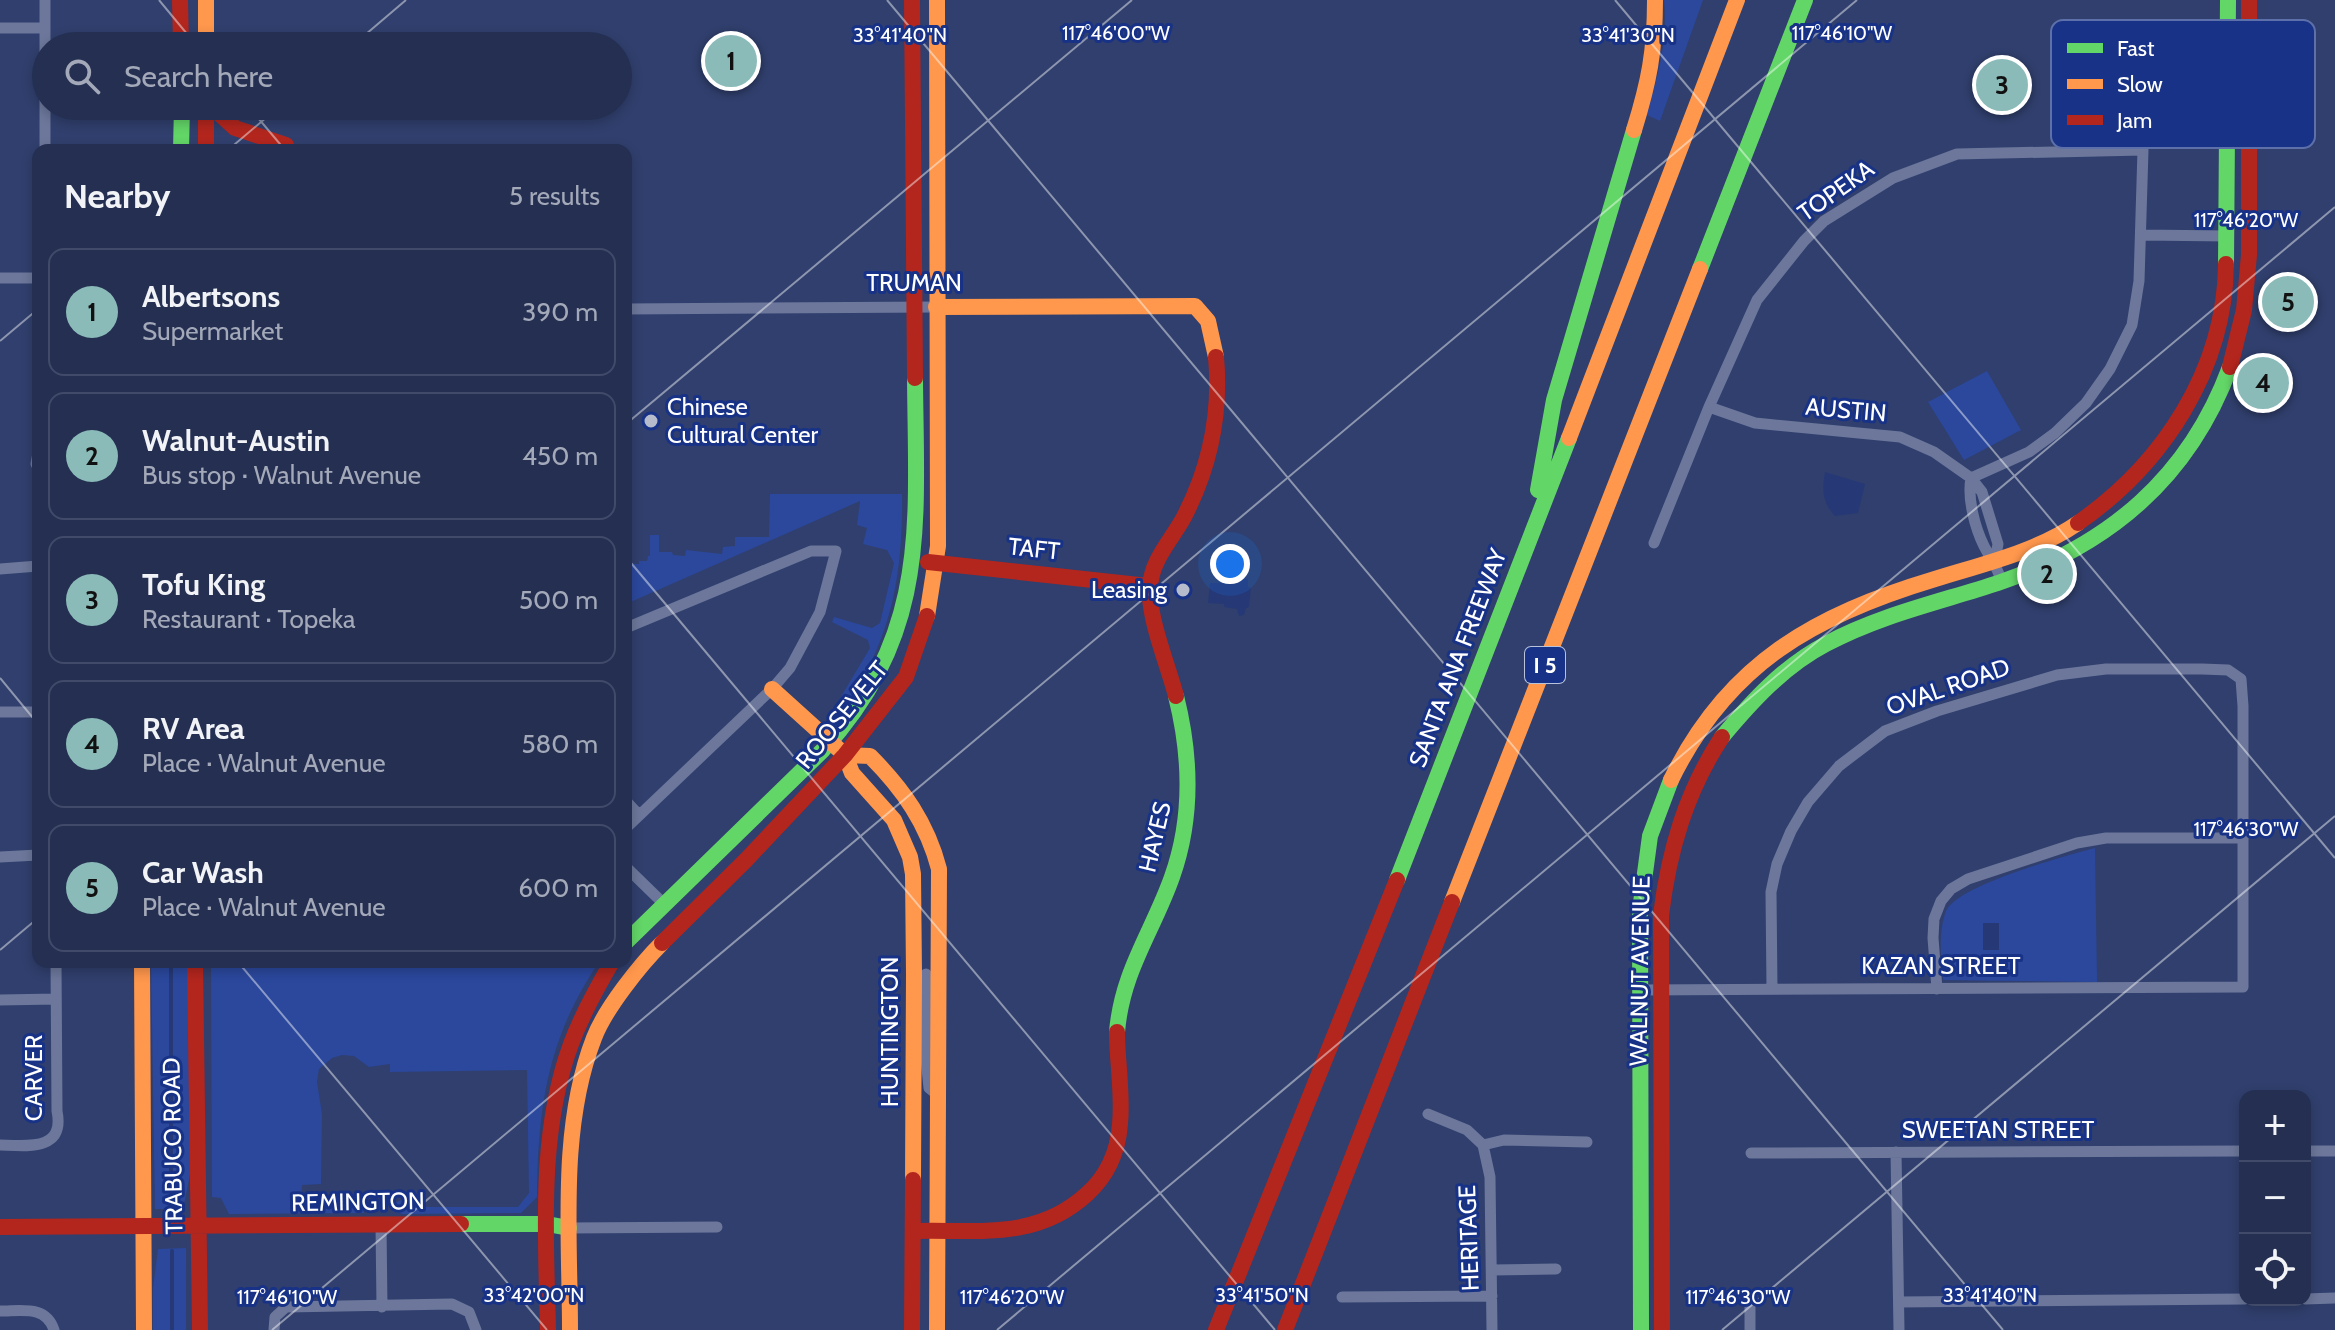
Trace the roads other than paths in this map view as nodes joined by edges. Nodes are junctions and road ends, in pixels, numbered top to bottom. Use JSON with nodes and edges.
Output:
{"nodes":[{"id":1,"x":45,"y":0,"type":"edge"},
{"id":2,"x":180,"y":0,"type":"edge"},
{"id":3,"x":206,"y":0,"type":"edge"},
{"id":4,"x":912,"y":0,"type":"edge"},
{"id":5,"x":937,"y":0,"type":"edge"},
{"id":6,"x":1655,"y":0,"type":"edge"},
{"id":7,"x":1737,"y":0,"type":"edge"},
{"id":8,"x":1805,"y":0,"type":"edge"},
{"id":9,"x":2249,"y":0,"type":"edge"},
{"id":10,"x":2249,"y":20,"type":"edge"},
{"id":11,"x":0,"y":28,"type":"edge"},
{"id":12,"x":45,"y":28,"type":"junction"},
{"id":13,"x":45,"y":32,"type":"edge"},
{"id":14,"x":181,"y":32,"type":"edge"},
{"id":15,"x":206,"y":32,"type":"edge"},
{"id":16,"x":912,"y":61,"type":"junction"},
{"id":17,"x":937,"y":61,"type":"junction"},
{"id":18,"x":45,"y":120,"type":"edge"},
{"id":19,"x":182,"y":120,"type":"edge"},
{"id":20,"x":208,"y":120,"type":"edge"},
{"id":21,"x":222,"y":120,"type":"edge"},
{"id":22,"x":45,"y":144,"type":"edge"},
{"id":23,"x":181,"y":144,"type":"edge"},
{"id":24,"x":206,"y":144,"type":"edge"},
{"id":25,"x":283,"y":144,"type":"edge"},
{"id":26,"x":2228,"y":148,"type":"edge"},
{"id":27,"x":2248,"y":148,"type":"edge"},
{"id":28,"x":2141,"y":235,"type":"junction"},
{"id":29,"x":2228,"y":236,"type":"junction"},
{"id":30,"x":0,"y":278,"type":"edge"},
{"id":31,"x":32,"y":278,"type":"edge"},
{"id":32,"x":916,"y":307,"type":"junction"},
{"id":33,"x":936,"y":307,"type":"junction"},
{"id":34,"x":632,"y":309,"type":"edge"},
{"id":35,"x":1709,"y":407,"type":"junction"},
{"id":36,"x":1971,"y":478,"type":"junction"},
{"id":37,"x":1531,"y":534,"type":"junction"},
{"id":38,"x":1654,"y":543,"type":"dead end"},
{"id":39,"x":914,"y":560,"type":"junction"},
{"id":40,"x":1995,"y":560,"type":"junction"},
{"id":41,"x":937,"y":563,"type":"junction"},
{"id":42,"x":32,"y":566,"type":"edge"},
{"id":43,"x":0,"y":569,"type":"edge"},
{"id":44,"x":2001,"y":580,"type":"junction"},
{"id":45,"x":1148,"y":586,"type":"junction"},
{"id":46,"x":632,"y":626,"type":"edge"},
{"id":47,"x":1799,"y":634,"type":"junction"},
{"id":48,"x":1808,"y":654,"type":"junction"},
{"id":49,"x":772,"y":689,"type":"junction"},
{"id":50,"x":0,"y":712,"type":"edge"},
{"id":51,"x":32,"y":712,"type":"edge"},
{"id":52,"x":831,"y":742,"type":"junction"},
{"id":53,"x":845,"y":755,"type":"junction"},
{"id":54,"x":632,"y":807,"type":"edge"},
{"id":55,"x":639,"y":815,"type":"junction"},
{"id":56,"x":632,"y":822,"type":"edge"},
{"id":57,"x":2241,"y":838,"type":"junction"},
{"id":58,"x":32,"y":855,"type":"edge"},
{"id":59,"x":0,"y":857,"type":"edge"},
{"id":60,"x":632,"y":873,"type":"edge"},
{"id":61,"x":663,"y":903,"type":"junction"},
{"id":62,"x":632,"y":936,"type":"edge"},
{"id":63,"x":56,"y":968,"type":"edge"},
{"id":64,"x":142,"y":968,"type":"edge"},
{"id":65,"x":195,"y":968,"type":"edge"},
{"id":66,"x":608,"y":968,"type":"edge"},
{"id":67,"x":926,"y":974,"type":"junction"},
{"id":68,"x":1660,"y":989,"type":"junction"},
{"id":69,"x":1772,"y":989,"type":"junction"},
{"id":70,"x":1937,"y":989,"type":"junction"},
{"id":71,"x":1640,"y":990,"type":"junction"},
{"id":72,"x":56,"y":999,"type":"junction"},
{"id":73,"x":0,"y":1000,"type":"edge"},
{"id":74,"x":1428,"y":1114,"type":"dead end"},
{"id":75,"x":1587,"y":1142,"type":"dead end"},
{"id":76,"x":0,"y":1145,"type":"edge"},
{"id":77,"x":1483,"y":1145,"type":"junction"},
{"id":78,"x":2239,"y":1151,"type":"edge"},
{"id":79,"x":2311,"y":1151,"type":"edge"},
{"id":80,"x":2335,"y":1151,"type":"edge"},
{"id":81,"x":1896,"y":1152,"type":"junction"},
{"id":82,"x":1751,"y":1153,"type":"dead end"},
{"id":83,"x":547,"y":1224,"type":"junction"},
{"id":84,"x":381,"y":1225,"type":"junction"},
{"id":85,"x":0,"y":1227,"type":"edge"},
{"id":86,"x":717,"y":1227,"type":"dead end"},
{"id":87,"x":143,"y":1228,"type":"junction"},
{"id":88,"x":198,"y":1228,"type":"junction"},
{"id":89,"x":569,"y":1228,"type":"junction"},
{"id":90,"x":938,"y":1229,"type":"junction"},
{"id":91,"x":913,"y":1231,"type":"junction"},
{"id":92,"x":1556,"y":1269,"type":"dead end"},
{"id":93,"x":1492,"y":1270,"type":"junction"},
{"id":94,"x":1492,"y":1296,"type":"junction"},
{"id":95,"x":1342,"y":1297,"type":"dead end"},
{"id":96,"x":2335,"y":1298,"type":"edge"},
{"id":97,"x":2239,"y":1299,"type":"edge"},
{"id":98,"x":2311,"y":1299,"type":"edge"},
{"id":99,"x":1750,"y":1302,"type":"dead end"},
{"id":100,"x":1899,"y":1302,"type":"junction"},
{"id":101,"x":382,"y":1307,"type":"junction"},
{"id":102,"x":0,"y":1311,"type":"edge"},
{"id":103,"x":54,"y":1330,"type":"edge"},
{"id":104,"x":144,"y":1330,"type":"edge"},
{"id":105,"x":200,"y":1330,"type":"edge"},
{"id":106,"x":274,"y":1330,"type":"edge"},
{"id":107,"x":476,"y":1330,"type":"edge"},
{"id":108,"x":548,"y":1330,"type":"edge"},
{"id":109,"x":570,"y":1330,"type":"edge"},
{"id":110,"x":912,"y":1330,"type":"edge"},
{"id":111,"x":937,"y":1330,"type":"edge"},
{"id":112,"x":1216,"y":1330,"type":"edge"},
{"id":113,"x":1285,"y":1330,"type":"edge"},
{"id":114,"x":1492,"y":1330,"type":"edge"},
{"id":115,"x":1641,"y":1330,"type":"edge"},
{"id":116,"x":1662,"y":1330,"type":"edge"},
{"id":117,"x":1750,"y":1330,"type":"edge"},
{"id":118,"x":1899,"y":1330,"type":"edge"}],
"edges":[{"from":1,"to":12,"type":"street"},
{"from":2,"to":14,"type":"main road"},
{"from":3,"to":15,"type":"main road"},
{"from":4,"to":16,"type":"main road","name":"ROOSEVELT"},
{"from":5,"to":17,"type":"main road","name":"ROOSEVELT"},
{"from":6,"to":37,"type":"main road"},
{"from":7,"to":37,"type":"main road","name":"SANTA ANA FREEWAY","number":"I 5"},
{"from":8,"to":113,"type":"main road","number":"I 5"},
{"from":9,"to":10,"type":"main road","name":"WALNUT AVENUE"},
{"from":11,"to":12,"type":"street"},
{"from":12,"to":13,"type":"street"},
{"from":16,"to":17,"type":"main road"},
{"from":16,"to":32,"type":"main road","name":"ROOSEVELT"},
{"from":17,"to":33,"type":"main road","name":"ROOSEVELT"},
{"from":18,"to":22,"type":"street"},
{"from":19,"to":23,"type":"main road"},
{"from":20,"to":24,"type":"main road"},
{"from":21,"to":25,"type":"main road"},
{"from":26,"to":29,"type":"main road","name":"WALNUT AVENUE"},
{"from":27,"to":44,"type":"main road","name":"WALNUT AVENUE"},
{"from":28,"to":29,"type":"street"},
{"from":28,"to":35,"type":"street","name":"TOPEKA"},
{"from":28,"to":36,"type":"street","name":"TOPEKA"},
{"from":29,"to":40,"type":"main road","name":"WALNUT AVENUE"},
{"from":30,"to":31,"type":"street"},
{"from":32,"to":33,"type":"street","name":"TRUMAN"},
{"from":32,"to":34,"type":"street","name":"TRUMAN"},
{"from":32,"to":39,"type":"main road","name":"ROOSEVELT"},
{"from":33,"to":41,"type":"main road","name":"ROOSEVELT"},
{"from":33,"to":45,"type":"main road","name":"TRUMAN"},
{"from":35,"to":36,"type":"street","name":"AUSTIN"},
{"from":35,"to":38,"type":"street","name":"TOPEKA"},
{"from":36,"to":40,"type":"street"},
{"from":37,"to":112,"type":"main road","name":"SANTA ANA FREEWAY","number":"I 5"},
{"from":39,"to":41,"type":"main road","name":"TAFT"},
{"from":39,"to":52,"type":"main road","name":"ROOSEVELT"},
{"from":40,"to":44,"type":"street"},
{"from":40,"to":47,"type":"main road","name":"WALNUT AVENUE"},
{"from":41,"to":45,"type":"main road","name":"TAFT"},
{"from":41,"to":53,"type":"main road","name":"ROOSEVELT"},
{"from":42,"to":43,"type":"street"},
{"from":44,"to":48,"type":"main road","name":"WALNUT AVENUE"},
{"from":45,"to":90,"type":"main road","name":"HAYES"},
{"from":46,"to":49,"type":"street"},
{"from":47,"to":48,"type":"main road"},
{"from":47,"to":71,"type":"main road","name":"WALNUT AVENUE"},
{"from":48,"to":68,"type":"main road","name":"WALNUT AVENUE"},
{"from":49,"to":52,"type":"main road","name":"HUNTINGTON"},
{"from":49,"to":55,"type":"street"},
{"from":50,"to":51,"type":"street"},
{"from":52,"to":53,"type":"main road","name":"HUNTINGTON"},
{"from":52,"to":61,"type":"main road","name":"ROOSEVELT"},
{"from":53,"to":67,"type":"main road","name":"HUNTINGTON"},
{"from":53,"to":67,"type":"main road","name":"HUNTINGTON"},
{"from":53,"to":89,"type":"main road","name":"ROOSEVELT"},
{"from":54,"to":55,"type":"street"},
{"from":55,"to":56,"type":"street"},
{"from":57,"to":69,"type":"street","name":"OVAL ROAD"},
{"from":57,"to":70,"type":"street"},
{"from":57,"to":70,"type":"street","name":"KAZAN STREET"},
{"from":58,"to":59,"type":"street"},
{"from":60,"to":61,"type":"street"},
{"from":61,"to":62,"type":"main road","name":"ROOSEVELT"},
{"from":63,"to":72,"type":"street","name":"CARVER"},
{"from":64,"to":87,"type":"main road","name":"TRABUCO ROAD"},
{"from":65,"to":88,"type":"main road","name":"TRABUCO ROAD"},
{"from":66,"to":83,"type":"main road"},
{"from":67,"to":90,"type":"main road","name":"HUNTINGTON"},
{"from":67,"to":91,"type":"main road","name":"HUNTINGTON"},
{"from":68,"to":69,"type":"street","name":"KAZAN STREET"},
{"from":68,"to":71,"type":"street","name":"KAZAN STREET"},
{"from":68,"to":116,"type":"main road","name":"WALNUT AVENUE"},
{"from":69,"to":70,"type":"street","name":"KAZAN STREET"},
{"from":71,"to":115,"type":"main road","name":"WALNUT AVENUE"},
{"from":72,"to":73,"type":"street"},
{"from":72,"to":76,"type":"street","name":"CARVER"},
{"from":74,"to":77,"type":"street"},
{"from":75,"to":77,"type":"street"},
{"from":77,"to":93,"type":"street","name":"HERITAGE"},
{"from":78,"to":81,"type":"street","name":"SWEETAN STREET"},
{"from":79,"to":80,"type":"street"},
{"from":81,"to":82,"type":"street","name":"SWEETAN STREET"},
{"from":81,"to":100,"type":"street"},
{"from":83,"to":84,"type":"main road","name":"REMINGTON"},
{"from":83,"to":89,"type":"main road","name":"REMINGTON"},
{"from":83,"to":108,"type":"main road"},
{"from":84,"to":88,"type":"main road","name":"REMINGTON"},
{"from":84,"to":101,"type":"street"},
{"from":85,"to":87,"type":"main road","name":"REMINGTON"},
{"from":86,"to":89,"type":"street","name":"REMINGTON"},
{"from":87,"to":88,"type":"main road","name":"REMINGTON"},
{"from":87,"to":104,"type":"main road","name":"TRABUCO ROAD"},
{"from":88,"to":105,"type":"main road","name":"TRABUCO ROAD"},
{"from":89,"to":109,"type":"main road","name":"ROOSEVELT"},
{"from":90,"to":91,"type":"main road","name":"HAYES"},
{"from":90,"to":111,"type":"main road","name":"HUNTINGTON"},
{"from":91,"to":110,"type":"main road","name":"HUNTINGTON"},
{"from":92,"to":93,"type":"street"},
{"from":93,"to":94,"type":"street","name":"HERITAGE"},
{"from":94,"to":95,"type":"street"},
{"from":94,"to":114,"type":"street","name":"HERITAGE"},
{"from":96,"to":98,"type":"street"},
{"from":97,"to":100,"type":"street"},
{"from":99,"to":117,"type":"street"},
{"from":100,"to":118,"type":"street"},
{"from":101,"to":106,"type":"street"},
{"from":101,"to":107,"type":"street"},
{"from":102,"to":103,"type":"street"}]}
